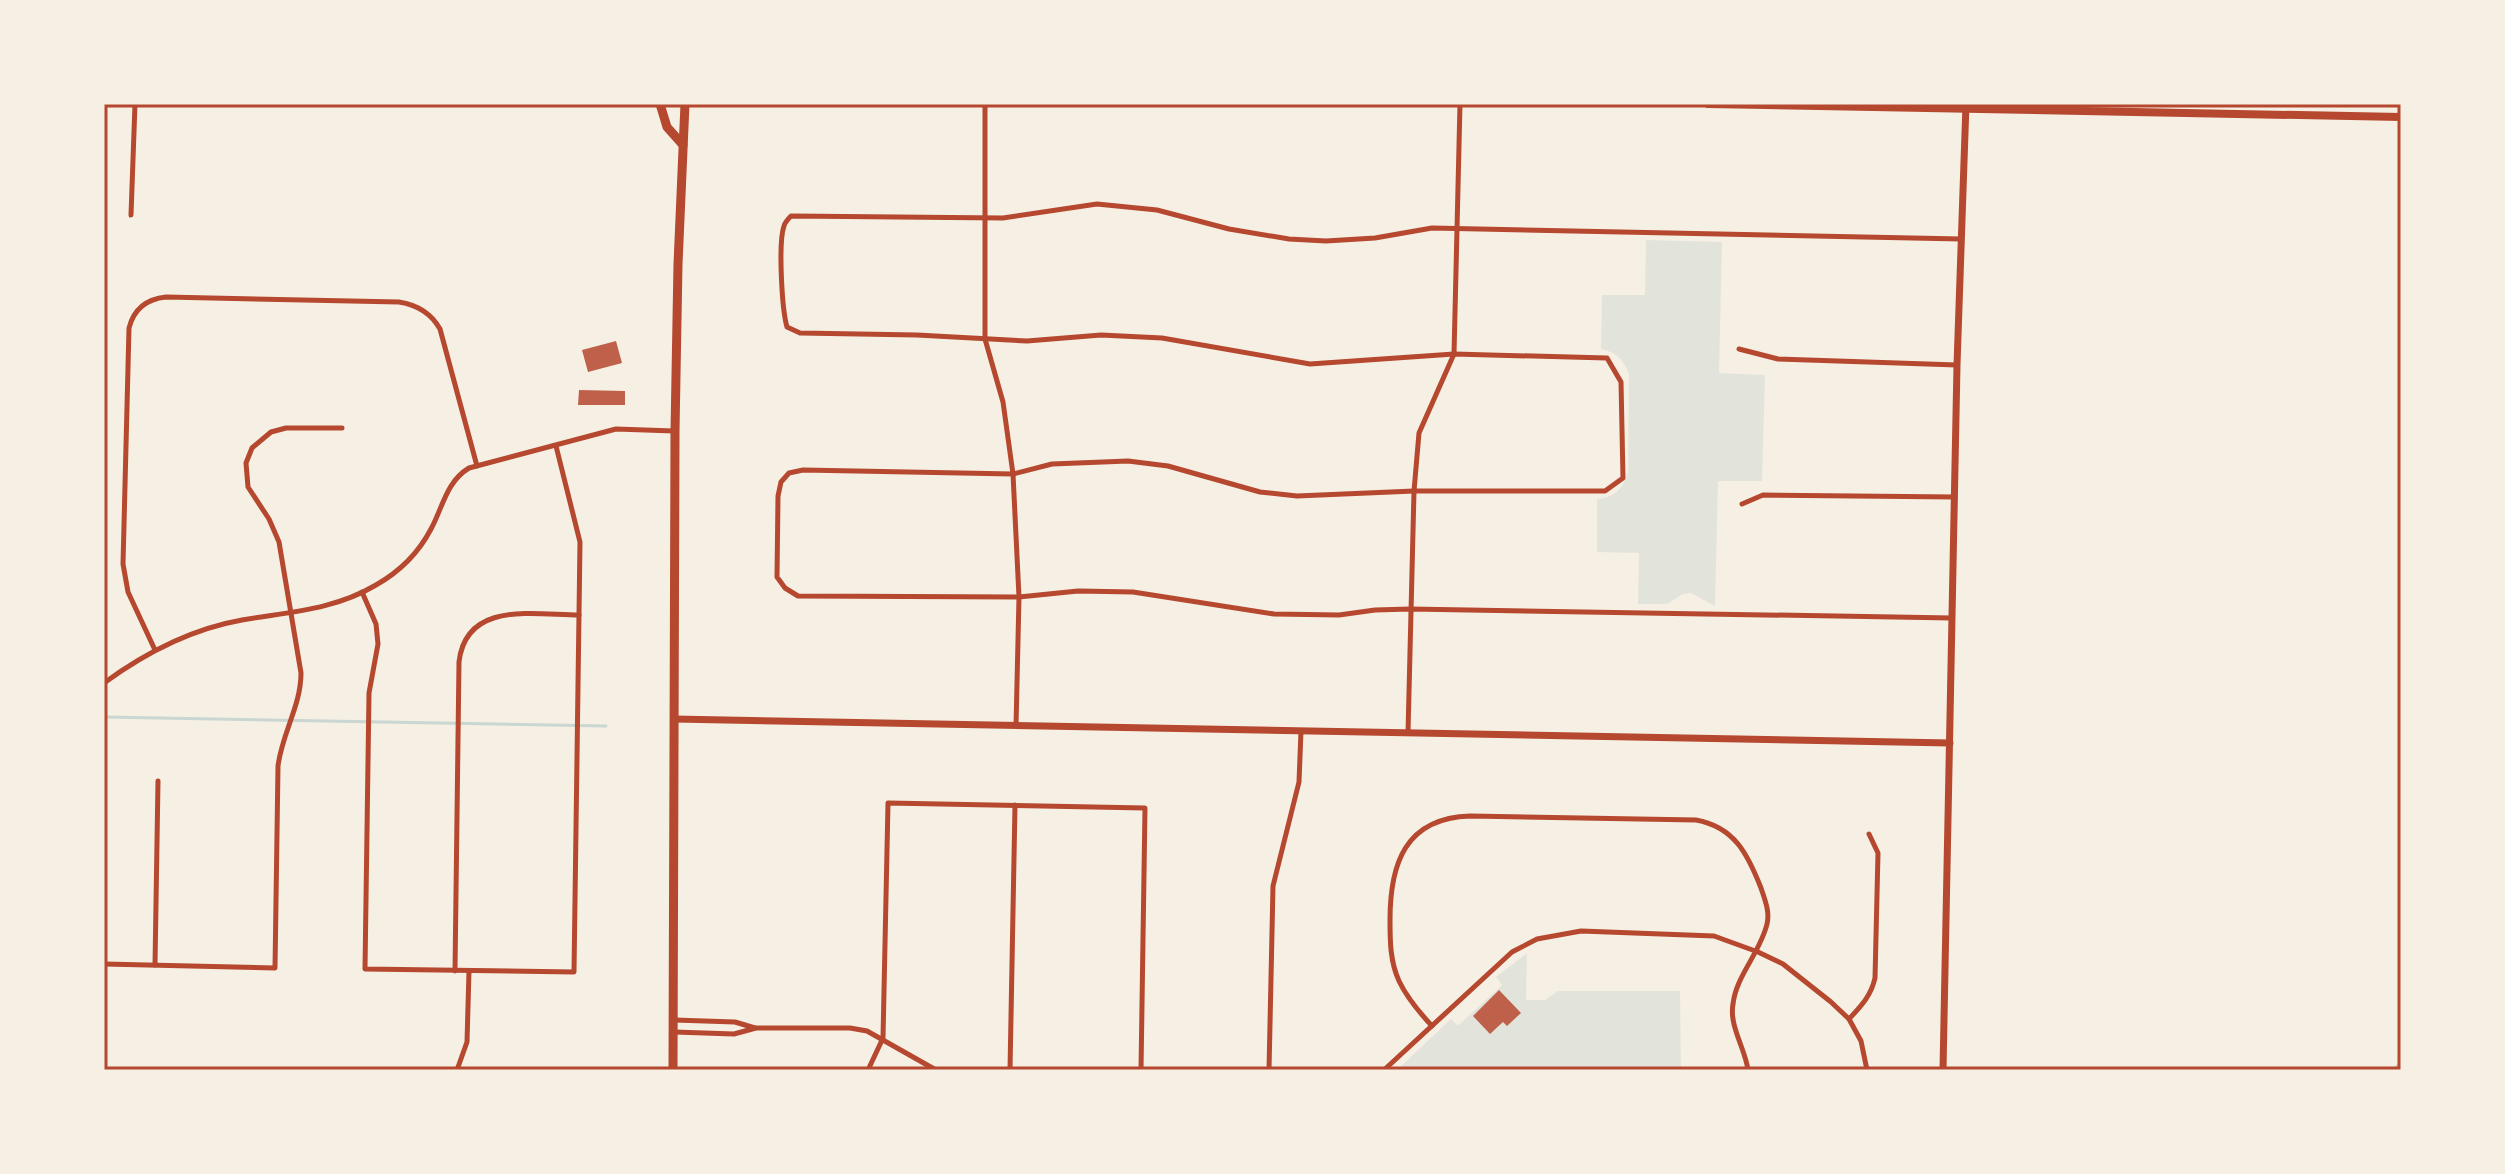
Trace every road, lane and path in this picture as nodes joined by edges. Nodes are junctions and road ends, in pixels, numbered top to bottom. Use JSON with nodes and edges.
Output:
{"nodes":[{"id":1,"x":135,"y":104,"type":"edge"},
{"id":2,"x":660,"y":104,"type":"edge"},
{"id":3,"x":685,"y":104,"type":"edge"},
{"id":4,"x":985,"y":104,"type":"edge"},
{"id":5,"x":1460,"y":104,"type":"edge"},
{"id":6,"x":1708,"y":104,"type":"edge"},
{"id":7,"x":1745,"y":104,"type":"edge"},
{"id":8,"x":1966,"y":106,"type":"edge"},
{"id":9,"x":2401,"y":117,"type":"edge"},
{"id":10,"x":683,"y":145,"type":"junction"},
{"id":11,"x":131,"y":215,"type":"dead end"},
{"id":12,"x":983,"y":218,"type":"junction"},
{"id":13,"x":1458,"y":229,"type":"junction"},
{"id":14,"x":1961,"y":239,"type":"junction"},
{"id":15,"x":985,"y":339,"type":"junction"},
{"id":16,"x":1739,"y":349,"type":"dead end"},
{"id":17,"x":1454,"y":354,"type":"junction"},
{"id":18,"x":1957,"y":365,"type":"junction"},
{"id":19,"x":342,"y":428,"type":"dead end"},
{"id":20,"x":675,"y":431,"type":"junction"},
{"id":21,"x":556,"y":446,"type":"junction"},
{"id":22,"x":477,"y":466,"type":"junction"},
{"id":23,"x":1013,"y":474,"type":"junction"},
{"id":24,"x":1414,"y":491,"type":"junction"},
{"id":25,"x":1955,"y":497,"type":"junction"},
{"id":26,"x":1742,"y":504,"type":"dead end"},
{"id":27,"x":362,"y":592,"type":"junction"},
{"id":28,"x":1019,"y":597,"type":"junction"},
{"id":29,"x":1410,"y":609,"type":"junction"},
{"id":30,"x":292,"y":614,"type":"junction"},
{"id":31,"x":579,"y":615,"type":"junction"},
{"id":32,"x":1953,"y":618,"type":"junction"},
{"id":33,"x":155,"y":650,"type":"junction"},
{"id":34,"x":104,"y":683,"type":"edge"},
{"id":35,"x":674,"y":719,"type":"junction"},
{"id":36,"x":1016,"y":726,"type":"junction"},
{"id":37,"x":1301,"y":731,"type":"junction"},
{"id":38,"x":1408,"y":733,"type":"junction"},
{"id":39,"x":1950,"y":743,"type":"junction"},
{"id":40,"x":158,"y":781,"type":"dead end"},
{"id":41,"x":1015,"y":805,"type":"junction"},
{"id":42,"x":1869,"y":834,"type":"dead end"},
{"id":43,"x":1758,"y":952,"type":"junction"},
{"id":44,"x":104,"y":964,"type":"edge"},
{"id":45,"x":155,"y":965,"type":"junction"},
{"id":46,"x":455,"y":971,"type":"junction"},
{"id":47,"x":469,"y":971,"type":"junction"},
{"id":48,"x":1849,"y":1019,"type":"junction"},
{"id":49,"x":673,"y":1020,"type":"junction"},
{"id":50,"x":1432,"y":1026,"type":"junction"},
{"id":51,"x":756,"y":1028,"type":"junction"},
{"id":52,"x":673,"y":1032,"type":"junction"},
{"id":53,"x":883,"y":1038,"type":"junction"},
{"id":54,"x":457,"y":1070,"type":"edge"},
{"id":55,"x":673,"y":1070,"type":"edge"},
{"id":56,"x":868,"y":1070,"type":"edge"},
{"id":57,"x":936,"y":1070,"type":"edge"},
{"id":58,"x":1010,"y":1070,"type":"edge"},
{"id":59,"x":1141,"y":1070,"type":"edge"},
{"id":60,"x":1269,"y":1070,"type":"edge"},
{"id":61,"x":1384,"y":1070,"type":"edge"},
{"id":62,"x":1748,"y":1070,"type":"edge"},
{"id":63,"x":1867,"y":1070,"type":"edge"},
{"id":64,"x":1943,"y":1070,"type":"edge"}],
"edges":[{"from":1,"to":11,"type":"street"},
{"from":2,"to":10,"type":"main road"},
{"from":3,"to":10,"type":"main road"},
{"from":4,"to":12,"type":"street"},
{"from":5,"to":13,"type":"street"},
{"from":6,"to":7,"type":"main road"},
{"from":7,"to":8,"type":"main road"},
{"from":8,"to":9,"type":"main road"},
{"from":8,"to":14,"type":"street"},
{"from":10,"to":20,"type":"main road"},
{"from":12,"to":13,"type":"street"},
{"from":12,"to":15,"type":"street"},
{"from":12,"to":15,"type":"street"},
{"from":13,"to":14,"type":"street"},
{"from":13,"to":17,"type":"street"},
{"from":14,"to":18,"type":"street"},
{"from":15,"to":17,"type":"street"},
{"from":15,"to":23,"type":"street"},
{"from":16,"to":18,"type":"street"},
{"from":17,"to":24,"type":"street"},
{"from":17,"to":24,"type":"street"},
{"from":18,"to":25,"type":"street"},
{"from":19,"to":30,"type":"street"},
{"from":20,"to":21,"type":"street"},
{"from":20,"to":35,"type":"main road"},
{"from":21,"to":22,"type":"street"},
{"from":21,"to":31,"type":"street"},
{"from":22,"to":27,"type":"street"},
{"from":22,"to":33,"type":"street"},
{"from":23,"to":24,"type":"street"},
{"from":23,"to":28,"type":"street"},
{"from":23,"to":28,"type":"street"},
{"from":24,"to":29,"type":"street"},
{"from":25,"to":26,"type":"street"},
{"from":25,"to":32,"type":"street"},
{"from":27,"to":30,"type":"street"},
{"from":27,"to":46,"type":"street"},
{"from":28,"to":29,"type":"street"},
{"from":28,"to":36,"type":"street"},
{"from":29,"to":32,"type":"street"},
{"from":29,"to":38,"type":"street"},
{"from":30,"to":33,"type":"street"},
{"from":30,"to":45,"type":"street"},
{"from":31,"to":46,"type":"street"},
{"from":31,"to":47,"type":"street"},
{"from":32,"to":39,"type":"street"},
{"from":33,"to":34,"type":"street"},
{"from":35,"to":36,"type":"street"},
{"from":35,"to":49,"type":"main road"},
{"from":36,"to":37,"type":"street"},
{"from":37,"to":38,"type":"street"},
{"from":37,"to":60,"type":"street"},
{"from":38,"to":39,"type":"street"},
{"from":39,"to":64,"type":"street"},
{"from":40,"to":45,"type":"street"},
{"from":41,"to":53,"type":"street"},
{"from":41,"to":58,"type":"street"},
{"from":41,"to":59,"type":"street"},
{"from":42,"to":48,"type":"street"},
{"from":43,"to":48,"type":"street"},
{"from":43,"to":50,"type":"street"},
{"from":43,"to":50,"type":"street"},
{"from":43,"to":62,"type":"street"},
{"from":44,"to":45,"type":"street"},
{"from":46,"to":47,"type":"street"},
{"from":47,"to":54,"type":"street"},
{"from":48,"to":63,"type":"street"},
{"from":49,"to":51,"type":"street"},
{"from":49,"to":52,"type":"main road"},
{"from":50,"to":61,"type":"street"},
{"from":51,"to":52,"type":"street"},
{"from":51,"to":53,"type":"street"},
{"from":52,"to":55,"type":"main road"},
{"from":53,"to":56,"type":"street"},
{"from":53,"to":57,"type":"street"}]}
